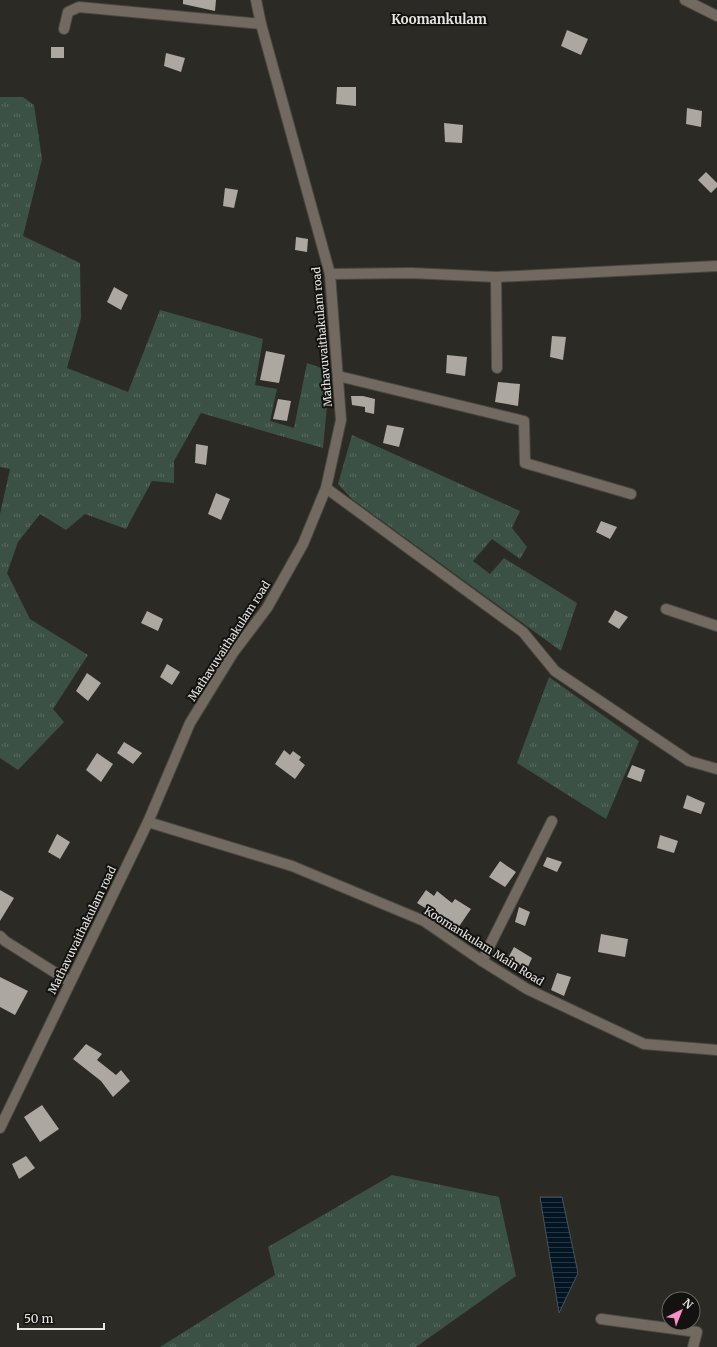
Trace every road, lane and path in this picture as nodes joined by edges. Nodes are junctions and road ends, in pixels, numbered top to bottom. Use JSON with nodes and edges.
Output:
{"nodes":[{"id":1,"x":256,"y":0,"type":"edge"},
{"id":2,"x":685,"y":0,"type":"edge"},
{"id":3,"x":717,"y":16,"type":"edge"},
{"id":4,"x":261,"y":24,"type":"junction"},
{"id":5,"x":64,"y":29,"type":"dead end"},
{"id":6,"x":717,"y":266,"type":"edge"},
{"id":7,"x":330,"y":274,"type":"junction"},
{"id":8,"x":496,"y":277,"type":"junction"},
{"id":9,"x":497,"y":368,"type":"dead end"},
{"id":10,"x":338,"y":376,"type":"junction"},
{"id":11,"x":326,"y":488,"type":"junction"},
{"id":12,"x":631,"y":494,"type":"dead end"},
{"id":13,"x":666,"y":609,"type":"dead end"},
{"id":14,"x":717,"y":626,"type":"edge"},
{"id":15,"x":717,"y":769,"type":"edge"},
{"id":16,"x":552,"y":821,"type":"dead end"},
{"id":17,"x":148,"y":822,"type":"junction"},
{"id":18,"x":0,"y":936,"type":"edge"},
{"id":19,"x":482,"y":961,"type":"junction"},
{"id":20,"x":70,"y":982,"type":"junction"},
{"id":21,"x":717,"y":1050,"type":"edge"},
{"id":22,"x":0,"y":1128,"type":"edge"},
{"id":23,"x":601,"y":1319,"type":"dead end"},
{"id":24,"x":693,"y":1347,"type":"edge"}],
"edges":[{"from":1,"to":4,"type":"street","name":"Mathavuvaithakulam road"},
{"from":2,"to":3,"type":"street"},
{"from":4,"to":5,"type":"street"},
{"from":4,"to":7,"type":"street","name":"Mathavuvaithakulam road"},
{"from":6,"to":8,"type":"street"},
{"from":7,"to":8,"type":"street"},
{"from":7,"to":10,"type":"street","name":"Mathavuvaithakulam road"},
{"from":8,"to":9,"type":"street"},
{"from":10,"to":11,"type":"street","name":"Mathavuvaithakulam road"},
{"from":10,"to":12,"type":"street"},
{"from":11,"to":15,"type":"street"},
{"from":11,"to":17,"type":"street","name":"Mathavuvaithakulam road"},
{"from":13,"to":14,"type":"street"},
{"from":16,"to":19,"type":"street"},
{"from":17,"to":19,"type":"street","name":"Koomankulam Main Road"},
{"from":17,"to":20,"type":"street","name":"Mathavuvaithakulam road"},
{"from":18,"to":20,"type":"street"},
{"from":19,"to":21,"type":"street","name":"Koomankulam Main Road"},
{"from":20,"to":22,"type":"street","name":"Mathavuvaithakulam road"},
{"from":23,"to":24,"type":"street"}]}
